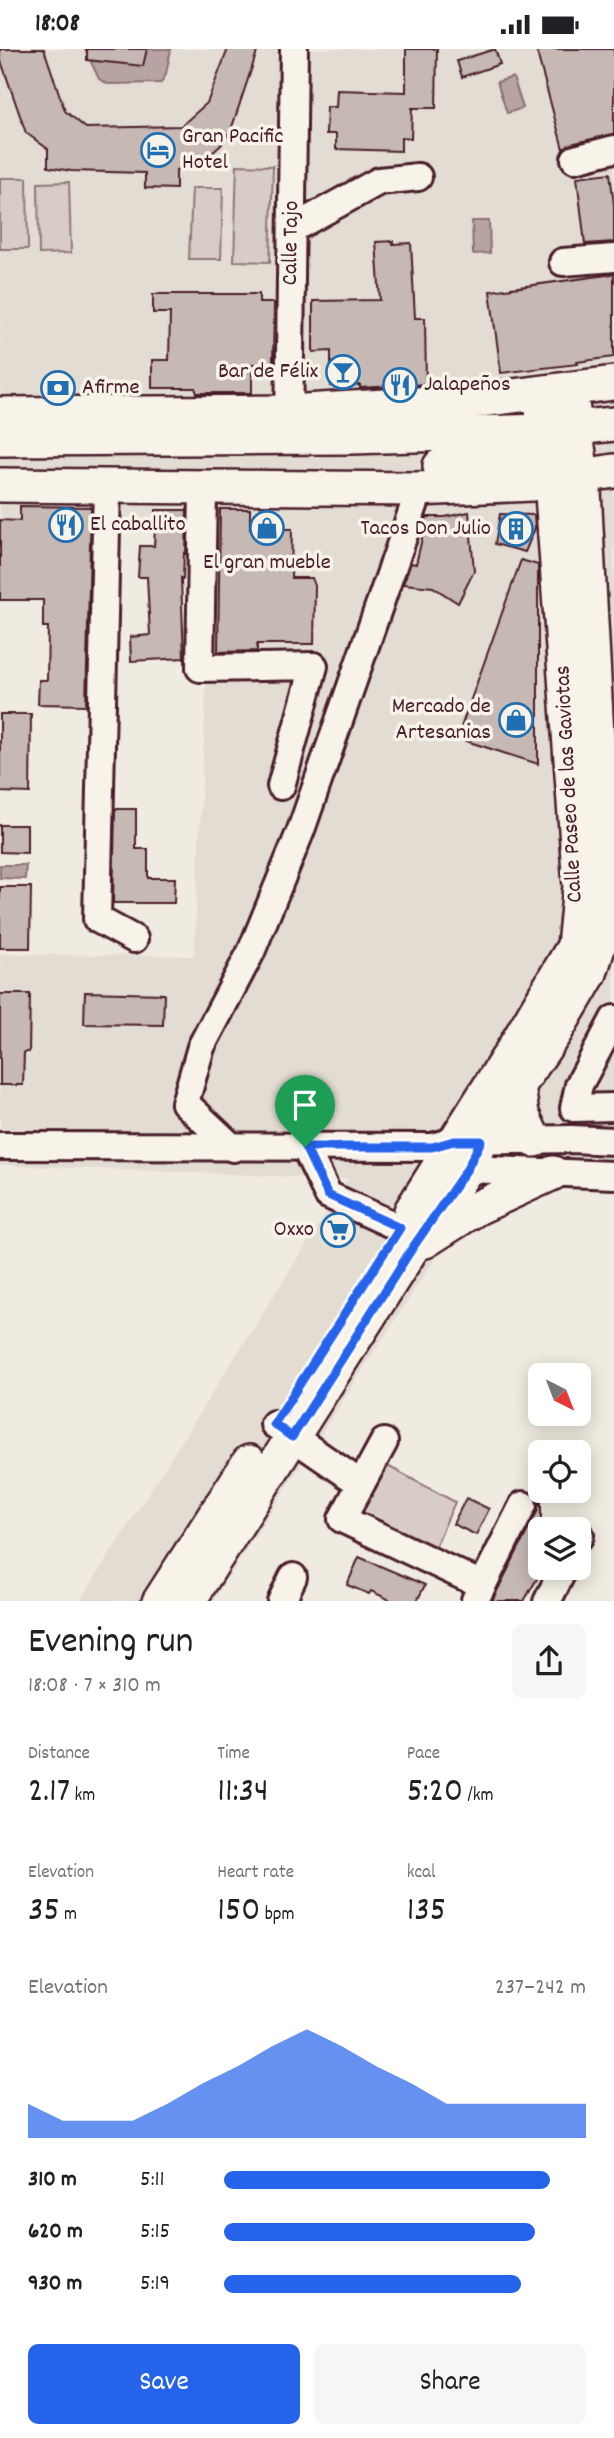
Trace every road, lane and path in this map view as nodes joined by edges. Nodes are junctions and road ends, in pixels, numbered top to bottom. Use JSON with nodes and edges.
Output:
{"nodes":[{"id":1,"x":294,"y":49,"type":"edge"},
{"id":2,"x":614,"y":149,"type":"edge"},
{"id":3,"x":575,"y":159,"type":"dead end"},
{"id":4,"x":418,"y":177,"type":"dead end"},
{"id":5,"x":292,"y":229,"type":"junction"},
{"id":6,"x":614,"y":258,"type":"edge"},
{"id":7,"x":563,"y":262,"type":"dead end"},
{"id":8,"x":614,"y":372,"type":"edge"},
{"id":9,"x":614,"y":383,"type":"edge"},
{"id":10,"x":555,"y":391,"type":"junction"},
{"id":11,"x":481,"y":400,"type":"junction"},
{"id":12,"x":0,"y":405,"type":"edge"},
{"id":13,"x":0,"y":414,"type":"edge"},
{"id":14,"x":289,"y":417,"type":"junction"},
{"id":15,"x":614,"y":423,"type":"edge"},
{"id":16,"x":352,"y":437,"type":"junction"},
{"id":17,"x":0,"y":439,"type":"edge"},
{"id":18,"x":614,"y":450,"type":"edge"},
{"id":19,"x":563,"y":455,"type":"junction"},
{"id":20,"x":0,"y":468,"type":"edge"},
{"id":21,"x":614,"y":471,"type":"edge"},
{"id":22,"x":0,"y":485,"type":"edge"},
{"id":23,"x":107,"y":486,"type":"junction"},
{"id":24,"x":203,"y":489,"type":"junction"},
{"id":25,"x":417,"y":489,"type":"junction"},
{"id":26,"x":281,"y":786,"type":"dead end"},
{"id":27,"x":134,"y":939,"type":"dead end"},
{"id":28,"x":610,"y":1037,"type":"edge"},
{"id":29,"x":518,"y":1087,"type":"junction"},
{"id":30,"x":614,"y":1107,"type":"edge"},
{"id":31,"x":574,"y":1108,"type":"junction"},
{"id":32,"x":571,"y":1139,"type":"junction"},
{"id":33,"x":534,"y":1140,"type":"junction"},
{"id":34,"x":614,"y":1141,"type":"edge"},
{"id":35,"x":0,"y":1146,"type":"edge"},
{"id":36,"x":305,"y":1147,"type":"junction"},
{"id":37,"x":233,"y":1148,"type":"junction"},
{"id":38,"x":455,"y":1152,"type":"junction"},
{"id":39,"x":553,"y":1173,"type":"junction"},
{"id":40,"x":614,"y":1175,"type":"edge"},
{"id":41,"x":406,"y":1239,"type":"junction"},
{"id":42,"x":283,"y":1430,"type":"junction"},
{"id":43,"x":384,"y":1442,"type":"dead end"},
{"id":44,"x":361,"y":1484,"type":"junction"},
{"id":45,"x":523,"y":1504,"type":"dead end"},
{"id":46,"x":293,"y":1577,"type":"dead end"},
{"id":47,"x":558,"y":1580,"type":"edge"},
{"id":48,"x":478,"y":1593,"type":"edge"},
{"id":49,"x":159,"y":1601,"type":"edge"},
{"id":50,"x":188,"y":1601,"type":"edge"},
{"id":51,"x":281,"y":1601,"type":"edge"},
{"id":52,"x":547,"y":1601,"type":"edge"}],
"edges":[{"from":1,"to":5,"type":"street","name":"Calle Tajo"},
{"from":2,"to":3,"type":"street"},
{"from":4,"to":5,"type":"street"},
{"from":5,"to":14,"type":"street","name":"Calle Tajo"},
{"from":6,"to":7,"type":"street"},
{"from":8,"to":14,"type":"street"},
{"from":9,"to":10,"type":"main road"},
{"from":10,"to":11,"type":"main road"},
{"from":10,"to":19,"type":"main road","name":"Calle Paseo de las Gaviotas"},
{"from":11,"to":14,"type":"main road"},
{"from":11,"to":16,"type":"main road"},
{"from":12,"to":14,"type":"street"},
{"from":13,"to":14,"type":"main road"},
{"from":14,"to":16,"type":"main road"},
{"from":14,"to":17,"type":"main road"},
{"from":15,"to":19,"type":"main road"},
{"from":16,"to":19,"type":"main road"},
{"from":18,"to":19,"type":"main road"},
{"from":19,"to":20,"type":"main road"},
{"from":19,"to":21,"type":"main road"},
{"from":19,"to":25,"type":"main road"},
{"from":19,"to":29,"type":"main road","name":"Calle Paseo de las Gaviotas"},
{"from":19,"to":38,"type":"main road","name":"Calle Paseo de las Gaviotas"},
{"from":22,"to":23,"type":"main road"},
{"from":23,"to":24,"type":"main road"},
{"from":23,"to":27,"type":"street"},
{"from":24,"to":25,"type":"main road"},
{"from":24,"to":26,"type":"street"},
{"from":25,"to":37,"type":"street"},
{"from":28,"to":31,"type":"street"},
{"from":29,"to":33,"type":"main road"},
{"from":29,"to":38,"type":"main road","name":"Calle Paseo de las Gaviotas"},
{"from":30,"to":31,"type":"street"},
{"from":31,"to":32,"type":"street"},
{"from":32,"to":33,"type":"street"},
{"from":32,"to":34,"type":"street"},
{"from":33,"to":38,"type":"street"},
{"from":35,"to":37,"type":"street"},
{"from":36,"to":37,"type":"street"},
{"from":36,"to":38,"type":"street"},
{"from":36,"to":41,"type":"street"},
{"from":38,"to":39,"type":"street"},
{"from":38,"to":41,"type":"main road","name":"Calle Paseo de las Gaviotas"},
{"from":39,"to":40,"type":"street"},
{"from":39,"to":41,"type":"main road"},
{"from":41,"to":42,"type":"main road","name":"Calle Paseo de las Gaviotas"},
{"from":42,"to":44,"type":"street"},
{"from":42,"to":49,"type":"main road","name":"Calle Paseo de las Gaviotas"},
{"from":42,"to":50,"type":"main road","name":"Calle Paseo de las Gaviotas"},
{"from":43,"to":44,"type":"street"},
{"from":44,"to":48,"type":"street"},
{"from":45,"to":48,"type":"street"},
{"from":46,"to":51,"type":"street"},
{"from":47,"to":52,"type":"street"}]}
